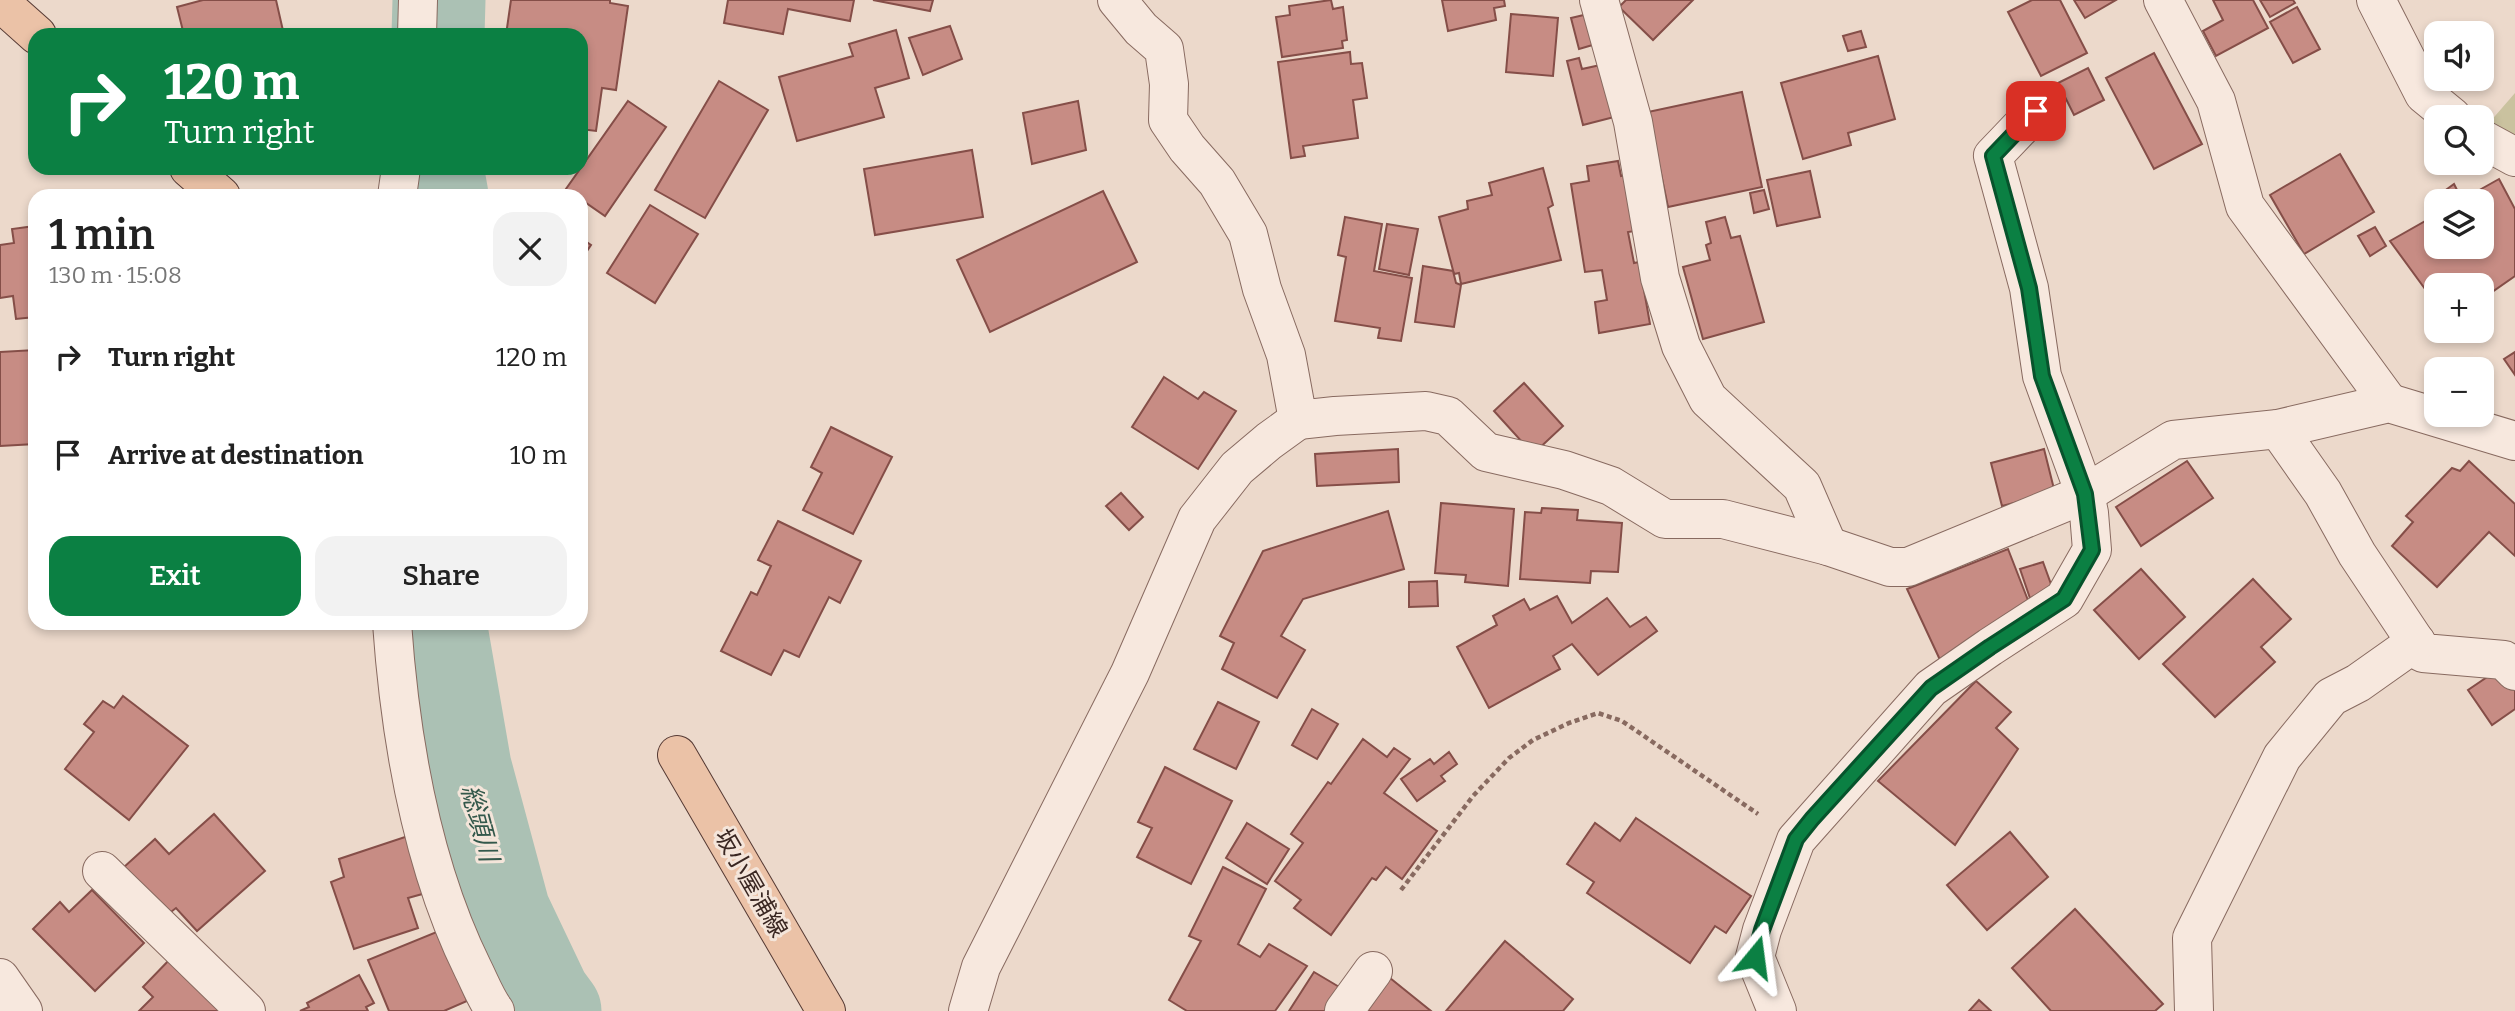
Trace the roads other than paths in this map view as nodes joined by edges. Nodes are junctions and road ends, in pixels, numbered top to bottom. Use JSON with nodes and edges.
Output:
{"nodes":[{"id":1,"x":418,"y":0,"type":"edge"},
{"id":2,"x":1117,"y":0,"type":"edge"},
{"id":3,"x":2163,"y":0,"type":"edge"},
{"id":4,"x":2376,"y":0,"type":"edge"},
{"id":5,"x":1598,"y":1,"type":"edge"},
{"id":6,"x":0,"y":2,"type":"edge"},
{"id":7,"x":29,"y":28,"type":"edge"},
{"id":8,"x":417,"y":28,"type":"edge"},
{"id":9,"x":2437,"y":105,"type":"edge"},
{"id":10,"x":2036,"y":111,"type":"dead end"},
{"id":11,"x":2494,"y":146,"type":"edge"},
{"id":12,"x":2515,"y":157,"type":"edge"},
{"id":13,"x":197,"y":175,"type":"edge"},
{"id":14,"x":213,"y":189,"type":"edge"},
{"id":15,"x":2389,"y":403,"type":"junction"},
{"id":16,"x":1298,"y":420,"type":"junction"},
{"id":17,"x":2278,"y":429,"type":"junction"},
{"id":18,"x":2515,"y":441,"type":"edge"},
{"id":19,"x":2085,"y":494,"type":"junction"},
{"id":20,"x":1828,"y":546,"type":"junction"},
{"id":21,"x":393,"y":630,"type":"edge"},
{"id":22,"x":2416,"y":642,"type":"junction"},
{"id":23,"x":2515,"y":671,"type":"edge"},
{"id":24,"x":677,"y":755,"type":"dead end"},
{"id":25,"x":102,"y":871,"type":"dead end"},
{"id":26,"x":1373,"y":971,"type":"dead end"},
{"id":27,"x":0,"y":978,"type":"edge"},
{"id":28,"x":491,"y":1010,"type":"edge"},
{"id":29,"x":23,"y":1011,"type":"edge"},
{"id":30,"x":246,"y":1011,"type":"edge"},
{"id":31,"x":825,"y":1011,"type":"edge"},
{"id":32,"x":968,"y":1011,"type":"edge"},
{"id":33,"x":1344,"y":1011,"type":"edge"},
{"id":34,"x":1777,"y":1011,"type":"edge"},
{"id":35,"x":2194,"y":1011,"type":"edge"}],
"edges":[{"from":1,"to":8,"type":"street"},
{"from":2,"to":16,"type":"street"},
{"from":3,"to":15,"type":"street"},
{"from":4,"to":9,"type":"street"},
{"from":5,"to":20,"type":"street"},
{"from":6,"to":7,"type":"main road"},
{"from":10,"to":19,"type":"street"},
{"from":11,"to":12,"type":"street"},
{"from":13,"to":14,"type":"main road"},
{"from":15,"to":17,"type":"street"},
{"from":15,"to":18,"type":"street"},
{"from":16,"to":20,"type":"street"},
{"from":16,"to":32,"type":"street"},
{"from":17,"to":19,"type":"street"},
{"from":17,"to":22,"type":"street"},
{"from":19,"to":20,"type":"street"},
{"from":19,"to":34,"type":"street"},
{"from":21,"to":28,"type":"street"},
{"from":22,"to":23,"type":"street"},
{"from":22,"to":35,"type":"street"},
{"from":24,"to":31,"type":"main road","name":"坂小屋浦線"},
{"from":25,"to":30,"type":"street"},
{"from":26,"to":33,"type":"street"},
{"from":27,"to":29,"type":"street"}]}
